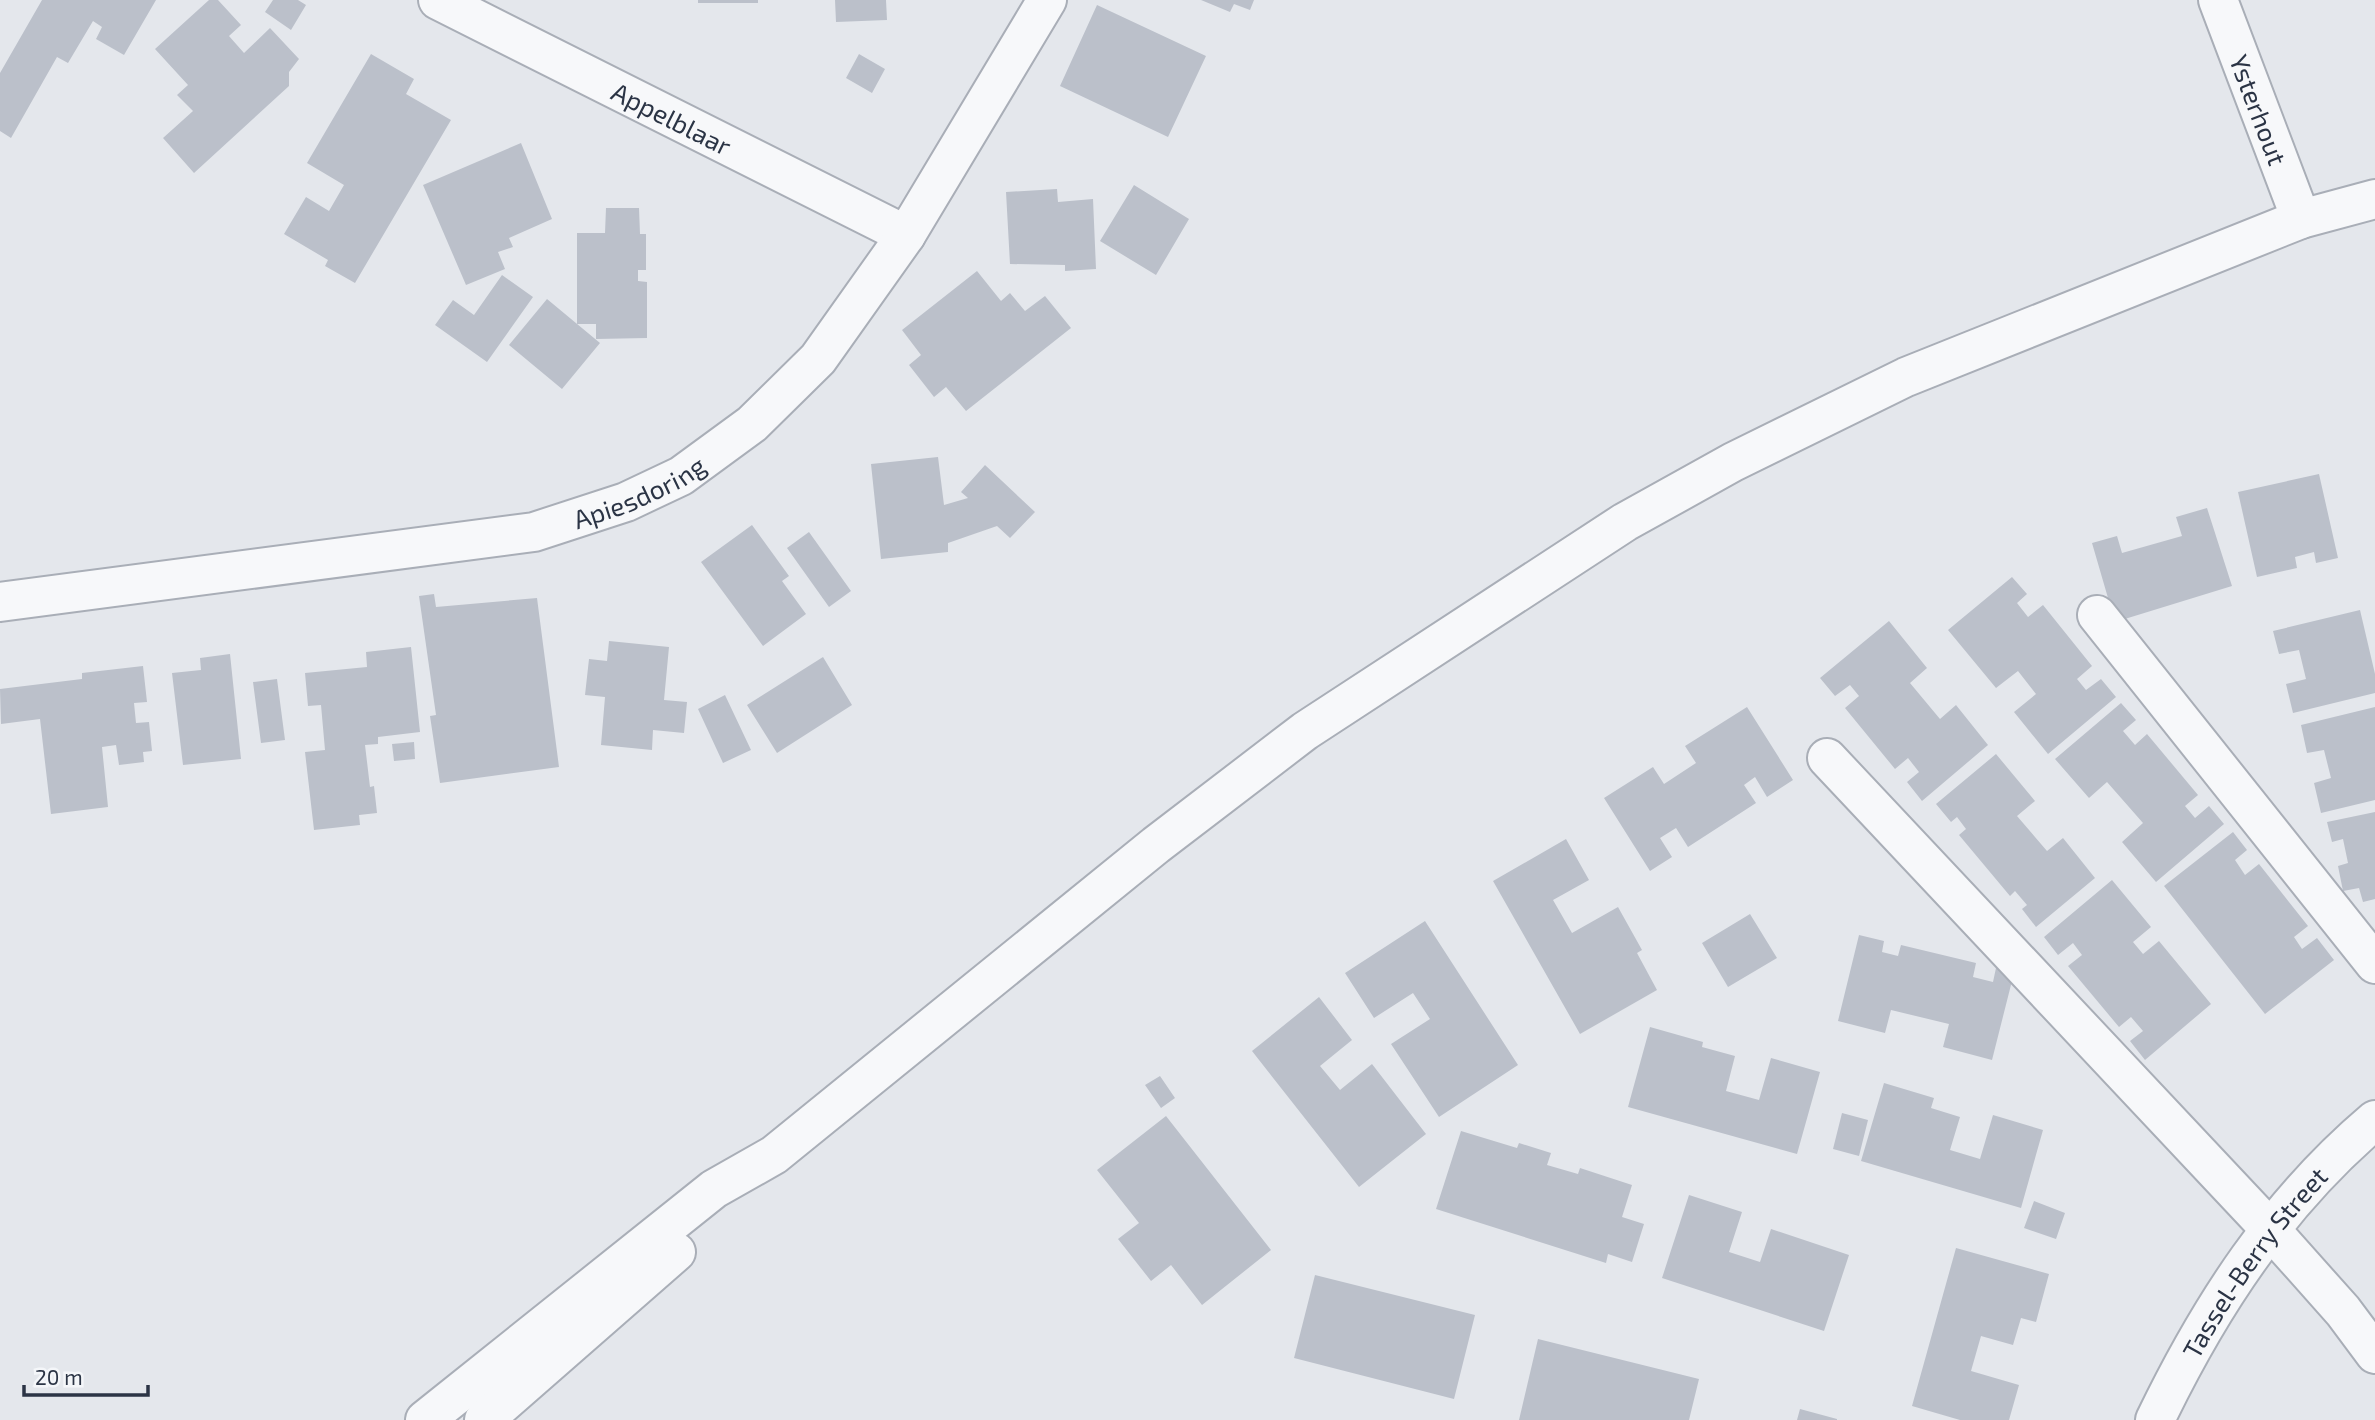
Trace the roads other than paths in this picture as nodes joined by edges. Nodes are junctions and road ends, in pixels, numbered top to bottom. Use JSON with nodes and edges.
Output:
{"nodes":[{"id":1,"x":438,"y":0,"type":"edge"},
{"id":2,"x":1047,"y":0,"type":"edge"},
{"id":3,"x":2218,"y":0,"type":"edge"},
{"id":4,"x":2375,"y":198,"type":"edge"},
{"id":5,"x":2301,"y":219,"type":"junction"},
{"id":6,"x":906,"y":235,"type":"junction"},
{"id":7,"x":0,"y":602,"type":"edge"},
{"id":8,"x":2097,"y":615,"type":"dead end"},
{"id":9,"x":1827,"y":758,"type":"dead end"},
{"id":10,"x":2375,"y":964,"type":"edge"},
{"id":11,"x":2375,"y":1120,"type":"edge"},
{"id":12,"x":774,"y":1154,"type":"junction"},
{"id":13,"x":2269,"y":1228,"type":"junction"},
{"id":14,"x":2375,"y":1353,"type":"edge"},
{"id":15,"x":425,"y":1420,"type":"edge"},
{"id":16,"x":484,"y":1420,"type":"edge"},
{"id":17,"x":2155,"y":1420,"type":"edge"}],
"edges":[{"from":1,"to":6,"type":"street","name":"Appelblaar"},
{"from":2,"to":6,"type":"street","name":"Apiesdoring"},
{"from":3,"to":5,"type":"street","name":"Ysterhout"},
{"from":4,"to":5,"type":"street"},
{"from":5,"to":12,"type":"street"},
{"from":6,"to":7,"type":"street","name":"Apiesdoring"},
{"from":8,"to":10,"type":"street"},
{"from":9,"to":13,"type":"street"},
{"from":11,"to":13,"type":"street","name":"Tassel-Berry Street"},
{"from":12,"to":15,"type":"street"},
{"from":12,"to":16,"type":"street"},
{"from":13,"to":14,"type":"street"},
{"from":13,"to":17,"type":"street","name":"Tassel-Berry Street"}]}
